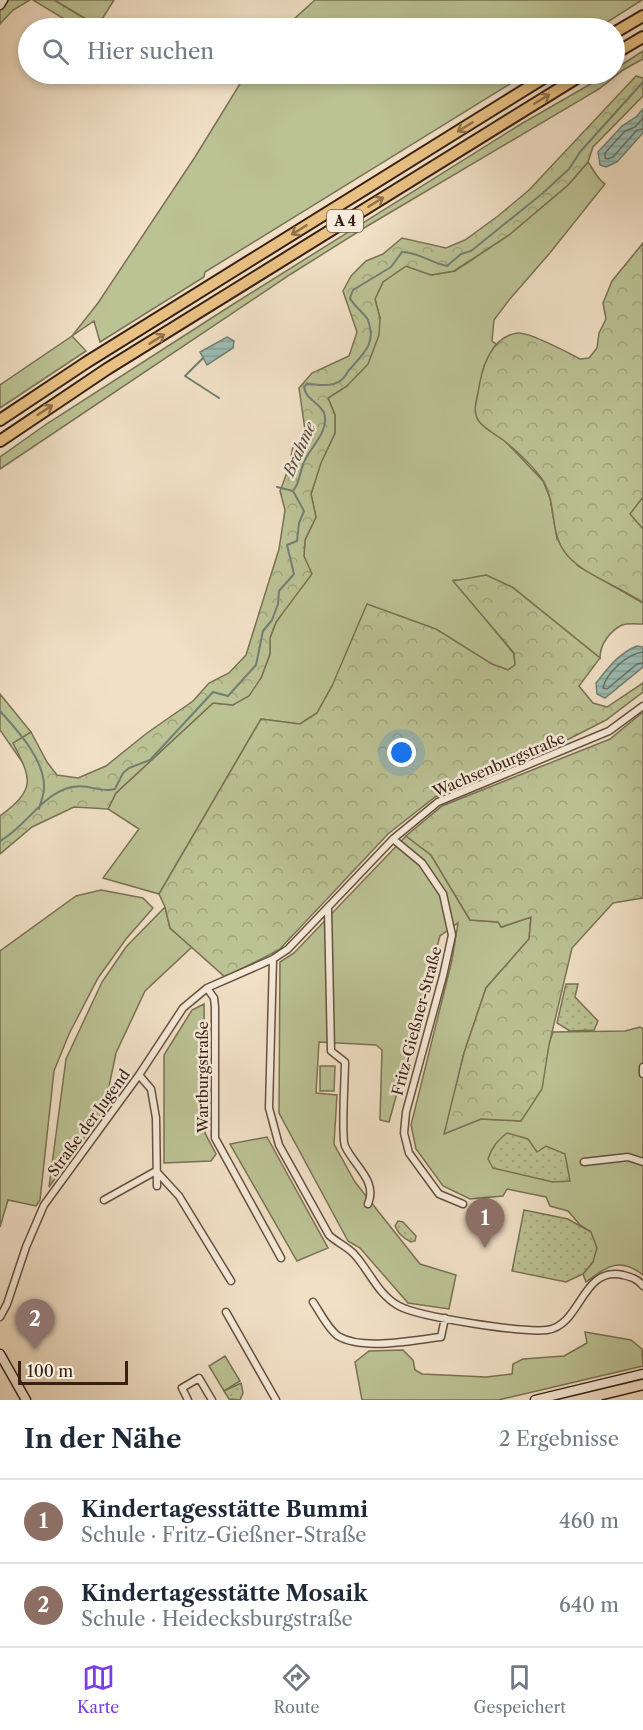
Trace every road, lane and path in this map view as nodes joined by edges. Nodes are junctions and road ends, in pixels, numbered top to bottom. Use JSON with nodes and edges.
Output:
{"nodes":[{"id":1,"x":3,"y":0,"type":"edge"},
{"id":2,"x":0,"y":5,"type":"edge"},
{"id":3,"x":643,"y":16,"type":"edge"},
{"id":4,"x":625,"y":27,"type":"edge"},
{"id":5,"x":643,"y":37,"type":"edge"},
{"id":6,"x":625,"y":48,"type":"edge"},
{"id":7,"x":534,"y":84,"type":"edge"},
{"id":8,"x":567,"y":84,"type":"edge"},
{"id":9,"x":0,"y":420,"type":"edge"},
{"id":10,"x":0,"y":441,"type":"edge"},
{"id":11,"x":643,"y":706,"type":"edge"},
{"id":12,"x":393,"y":839,"type":"junction"},
{"id":13,"x":328,"y":909,"type":"junction"},
{"id":14,"x":273,"y":959,"type":"junction"},
{"id":15,"x":238,"y":974,"type":"joint"},
{"id":16,"x":207,"y":988,"type":"junction"},
{"id":17,"x":643,"y":1067,"type":"edge"},
{"id":18,"x":643,"y":1074,"type":"edge"},
{"id":19,"x":138,"y":1075,"type":"junction"},
{"id":20,"x":643,"y":1161,"type":"edge"},
{"id":21,"x":584,"y":1162,"type":"dead end"},
{"id":22,"x":156,"y":1171,"type":"junction"},
{"id":23,"x":156,"y":1186,"type":"dead end"},
{"id":24,"x":104,"y":1200,"type":"dead end"},
{"id":25,"x":368,"y":1204,"type":"dead end"},
{"id":26,"x":463,"y":1204,"type":"dead end"},
{"id":27,"x":281,"y":1258,"type":"dead end"},
{"id":28,"x":231,"y":1281,"type":"dead end"},
{"id":29,"x":643,"y":1286,"type":"edge"},
{"id":30,"x":313,"y":1302,"type":"dead end"},
{"id":31,"x":226,"y":1312,"type":"dead end"},
{"id":32,"x":0,"y":1317,"type":"edge"},
{"id":33,"x":445,"y":1318,"type":"junction"},
{"id":34,"x":0,"y":1354,"type":"edge"},
{"id":35,"x":643,"y":1374,"type":"edge"},
{"id":36,"x":26,"y":1400,"type":"edge"},
{"id":37,"x":189,"y":1400,"type":"edge"},
{"id":38,"x":212,"y":1400,"type":"edge"},
{"id":39,"x":276,"y":1400,"type":"edge"},
{"id":40,"x":535,"y":1400,"type":"edge"}],
"edges":[{"from":1,"to":2,"type":"main road"},
{"from":3,"to":4,"type":"highway"},
{"from":5,"to":6,"type":"highway"},
{"from":7,"to":9,"type":"highway","number":"A 4","one_way":true},
{"from":10,"to":8,"type":"highway","number":"A 4","one_way":true},
{"from":11,"to":12,"type":"street","name":"Wachsenburgstraße"},
{"from":12,"to":13,"type":"street","name":"Wachsenburgstraße"},
{"from":12,"to":26,"type":"street","name":"Fritz-Gießner-Straße"},
{"from":13,"to":14,"type":"street","name":"Wachsenburgstraße"},
{"from":13,"to":25,"type":"street"},
{"from":14,"to":15,"type":"street","name":"Wachsenburgstraße"},
{"from":14,"to":33,"type":"street"},
{"from":15,"to":16,"type":"street","name":"Straße der Jugend"},
{"from":16,"to":19,"type":"street","name":"Straße der Jugend"},
{"from":16,"to":27,"type":"street","name":"Wartburgstraße"},
{"from":17,"to":18,"type":"street"},
{"from":19,"to":22,"type":"street"},
{"from":19,"to":32,"type":"street","name":"Straße der Jugend"},
{"from":20,"to":21,"type":"street"},
{"from":22,"to":23,"type":"street"},
{"from":22,"to":24,"type":"street"},
{"from":22,"to":28,"type":"street"},
{"from":29,"to":33,"type":"street"},
{"from":30,"to":33,"type":"street"},
{"from":31,"to":39,"type":"street"},
{"from":34,"to":36,"type":"main road"},
{"from":35,"to":40,"type":"main road"},
{"from":37,"to":38,"type":"street"}]}
